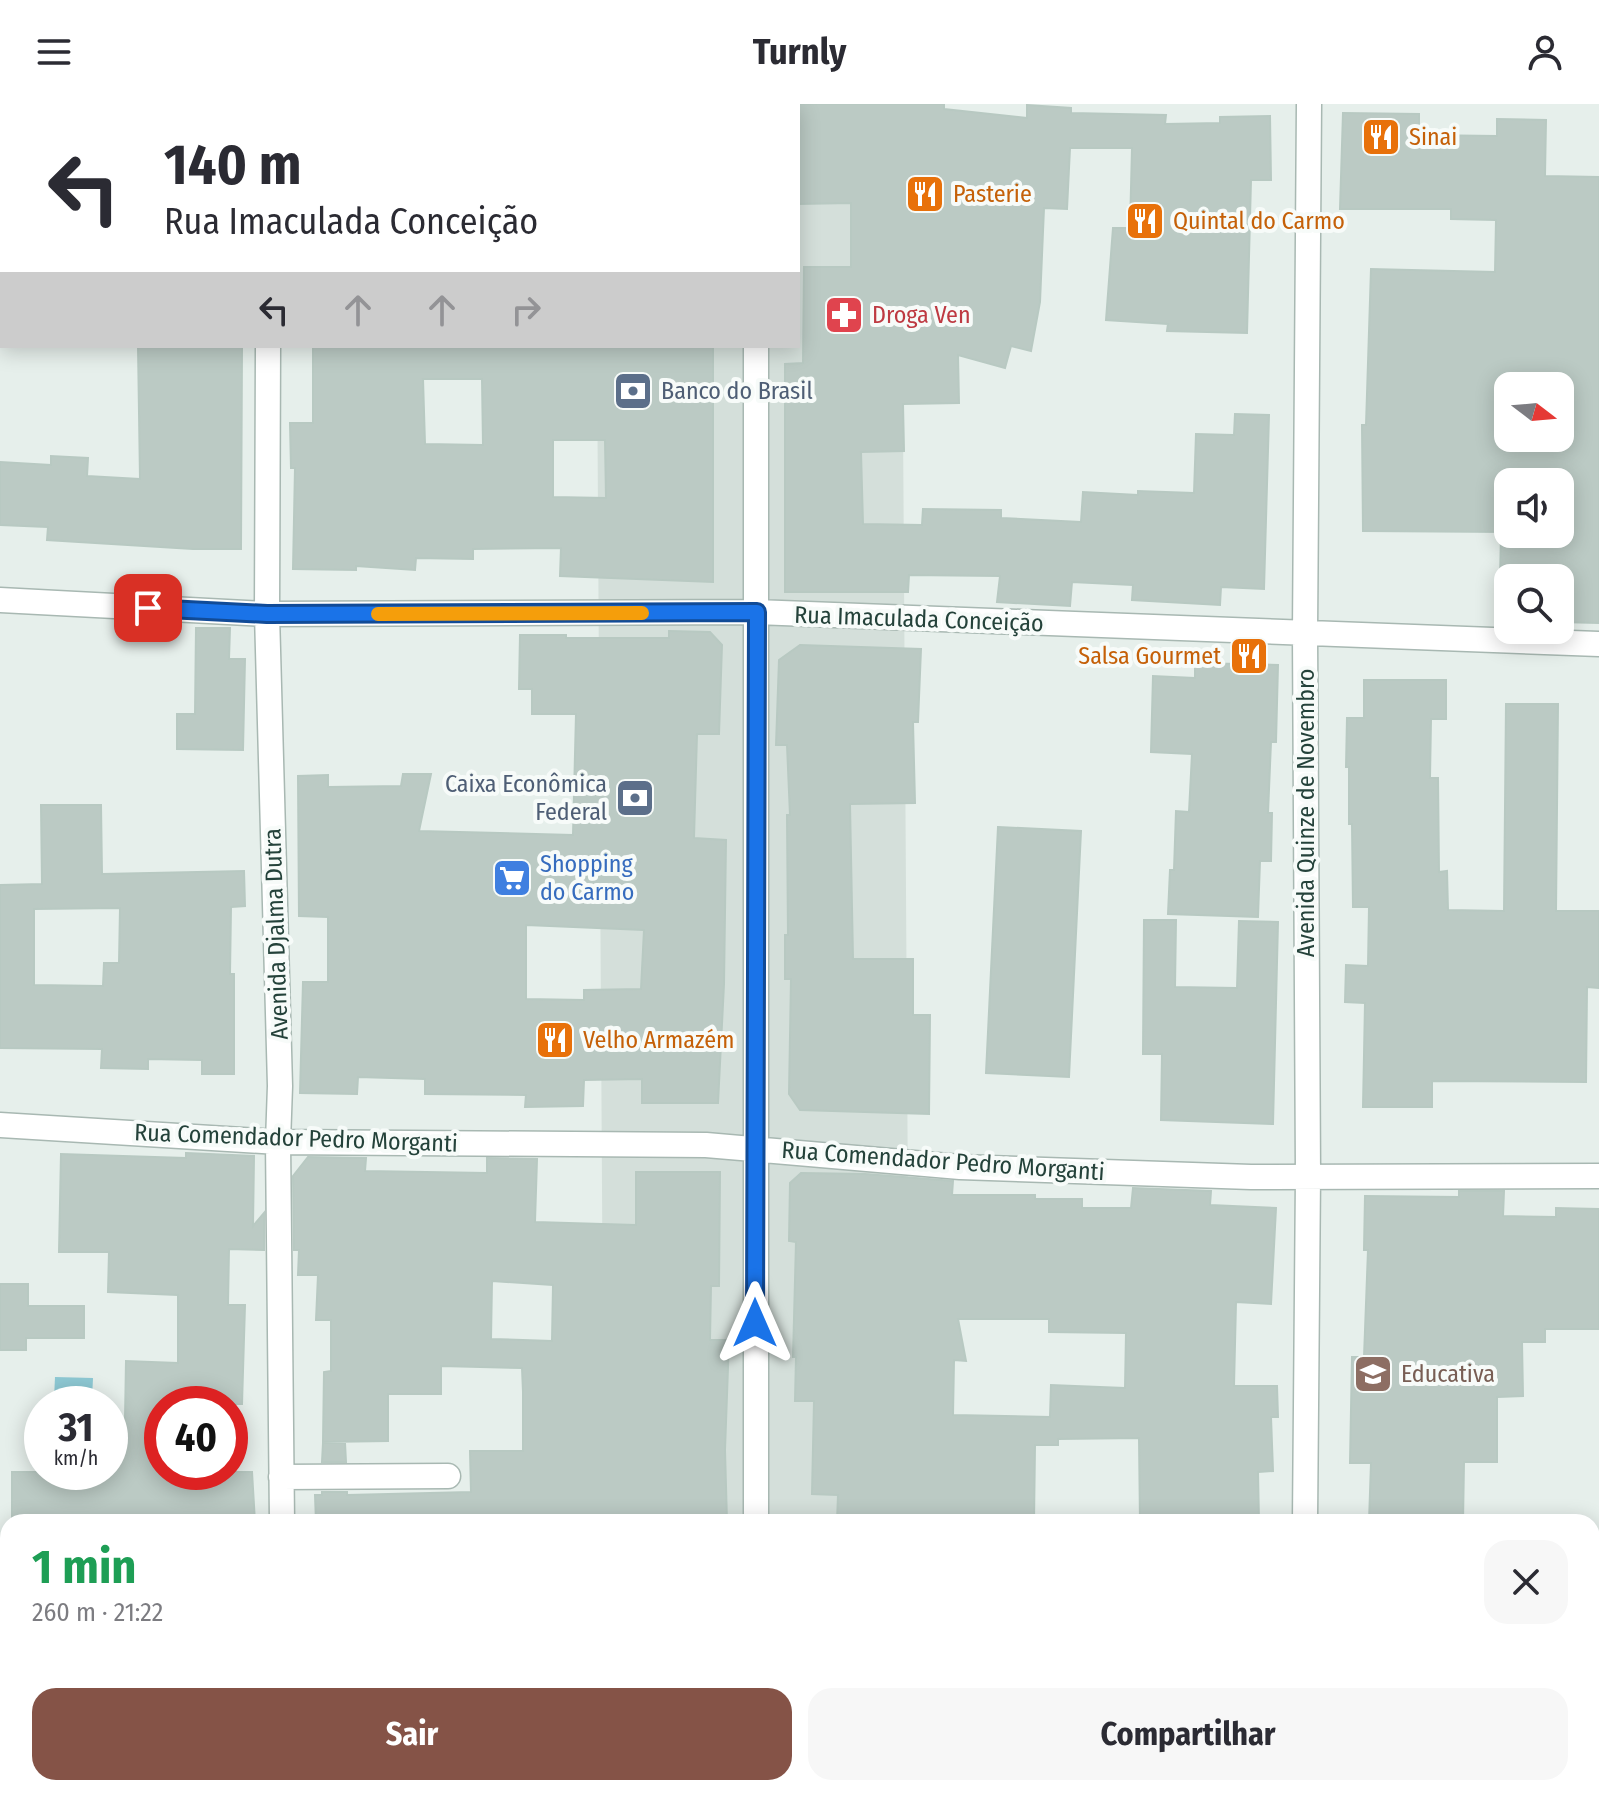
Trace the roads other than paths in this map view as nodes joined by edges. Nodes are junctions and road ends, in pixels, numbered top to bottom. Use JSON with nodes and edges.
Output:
{"nodes":[{"id":1,"x":1309,"y":104,"type":"edge"},
{"id":2,"x":268,"y":348,"type":"edge"},
{"id":3,"x":756,"y":348,"type":"edge"},
{"id":4,"x":0,"y":600,"type":"edge"},
{"id":5,"x":757,"y":612,"type":"junction"},
{"id":6,"x":267,"y":614,"type":"junction"},
{"id":7,"x":1305,"y":633,"type":"junction"},
{"id":8,"x":1599,"y":644,"type":"edge"},
{"id":9,"x":0,"y":1125,"type":"edge"},
{"id":10,"x":278,"y":1142,"type":"junction"},
{"id":11,"x":755,"y":1149,"type":"junction"},
{"id":12,"x":1308,"y":1175,"type":"junction"},
{"id":13,"x":1599,"y":1176,"type":"edge"},
{"id":14,"x":448,"y":1476,"type":"dead end"},
{"id":15,"x":281,"y":1477,"type":"junction"},
{"id":16,"x":282,"y":1514,"type":"edge"},
{"id":17,"x":756,"y":1514,"type":"edge"},
{"id":18,"x":1305,"y":1514,"type":"edge"}],
"edges":[{"from":1,"to":7,"type":"street","name":"Avenida Quinze de Novembro"},
{"from":2,"to":6,"type":"street","name":"Avenida Djalma Dutra"},
{"from":3,"to":5,"type":"street"},
{"from":4,"to":6,"type":"street","name":"Rua Imaculada Conceição"},
{"from":5,"to":6,"type":"street","name":"Rua Imaculada Conceição"},
{"from":5,"to":7,"type":"street","name":"Rua Imaculada Conceição"},
{"from":5,"to":11,"type":"street"},
{"from":6,"to":10,"type":"street","name":"Avenida Djalma Dutra"},
{"from":7,"to":8,"type":"street","name":"Rua Imaculada Conceição"},
{"from":7,"to":12,"type":"street","name":"Avenida Quinze de Novembro"},
{"from":9,"to":10,"type":"street","name":"Rua Comendador Pedro Morganti"},
{"from":10,"to":11,"type":"street","name":"Rua Comendador Pedro Morganti"},
{"from":10,"to":15,"type":"street","name":"Avenida Djalma Dutra"},
{"from":11,"to":12,"type":"street","name":"Rua Comendador Pedro Morganti"},
{"from":11,"to":17,"type":"street"},
{"from":12,"to":13,"type":"street","name":"Rua Comendador Pedro Morganti"},
{"from":12,"to":18,"type":"street","name":"Avenida Quinze de Novembro"},
{"from":14,"to":15,"type":"street"},
{"from":15,"to":16,"type":"street","name":"Avenida Djalma Dutra"}]}
